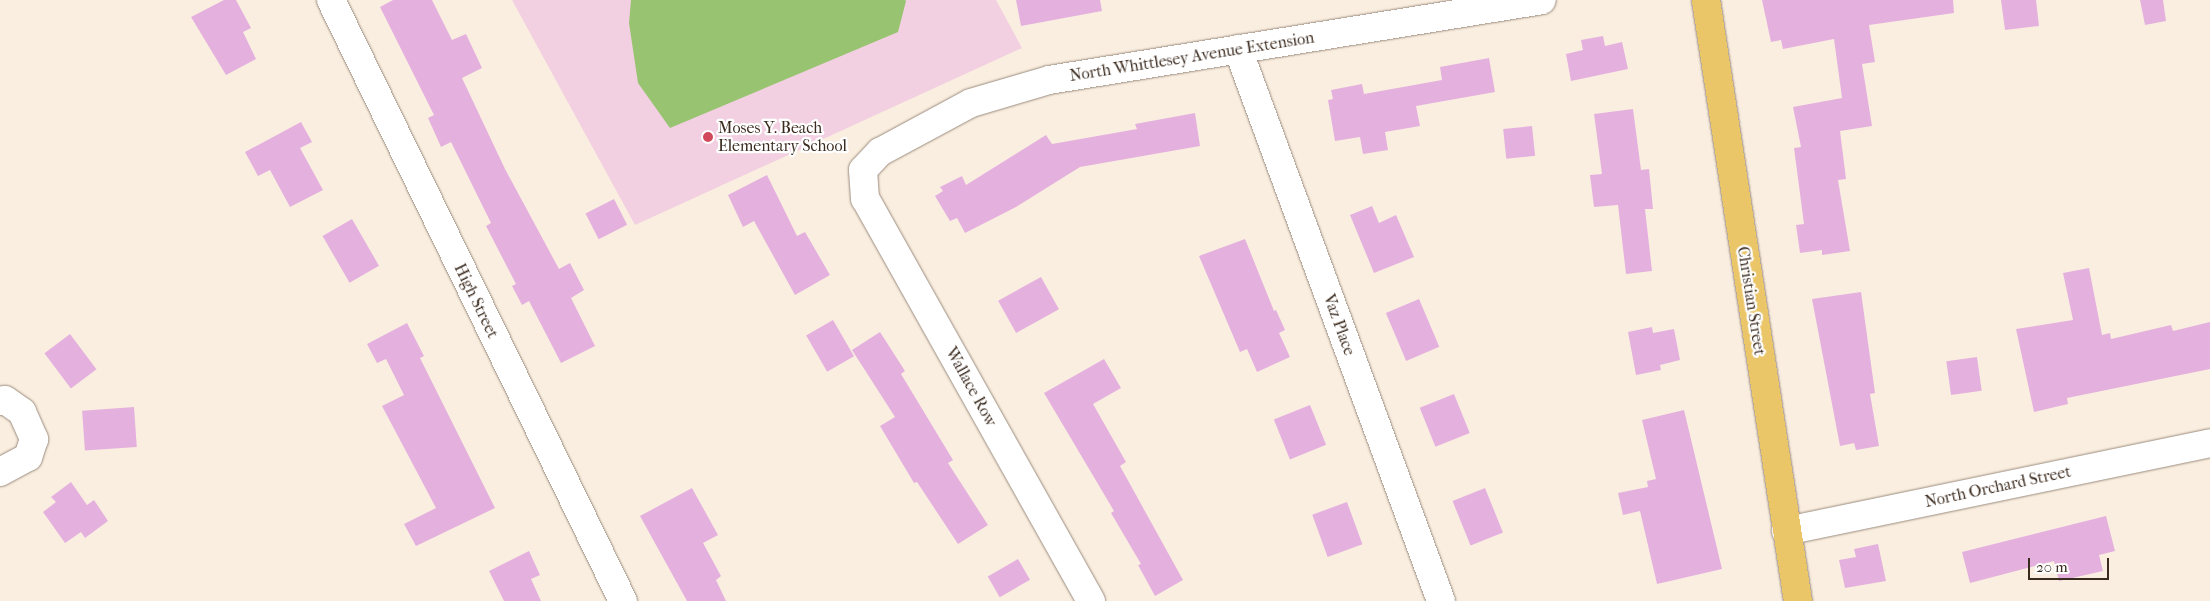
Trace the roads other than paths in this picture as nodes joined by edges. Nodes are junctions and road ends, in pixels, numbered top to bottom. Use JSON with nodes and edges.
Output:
{"nodes":[{"id":1,"x":331,"y":0,"type":"edge"},
{"id":2,"x":1542,"y":0,"type":"edge"},
{"id":3,"x":1706,"y":0,"type":"edge"},
{"id":4,"x":1238,"y":49,"type":"junction"},
{"id":5,"x":864,"y":170,"type":"joint"},
{"id":6,"x":0,"y":401,"type":"edge"},
{"id":7,"x":2210,"y":443,"type":"edge"},
{"id":8,"x":0,"y":472,"type":"edge"},
{"id":9,"x":1786,"y":531,"type":"junction"},
{"id":10,"x":622,"y":601,"type":"edge"},
{"id":11,"x":1091,"y":601,"type":"edge"},
{"id":12,"x":1441,"y":601,"type":"edge"},
{"id":13,"x":1798,"y":601,"type":"edge"}],
"edges":[{"from":1,"to":10,"type":"street","name":"High Street"},
{"from":2,"to":4,"type":"street","name":"North Whittlesey Avenue Extension"},
{"from":3,"to":9,"type":"main road","name":"Christian Street"},
{"from":4,"to":5,"type":"street","name":"North Whittlesey Avenue Extension"},
{"from":4,"to":12,"type":"street","name":"Vaz Place"},
{"from":5,"to":11,"type":"street","name":"Wallace Row"},
{"from":6,"to":8,"type":"street"},
{"from":7,"to":9,"type":"street","name":"North Orchard Street"},
{"from":9,"to":13,"type":"main road","name":"Christian Street"}]}
